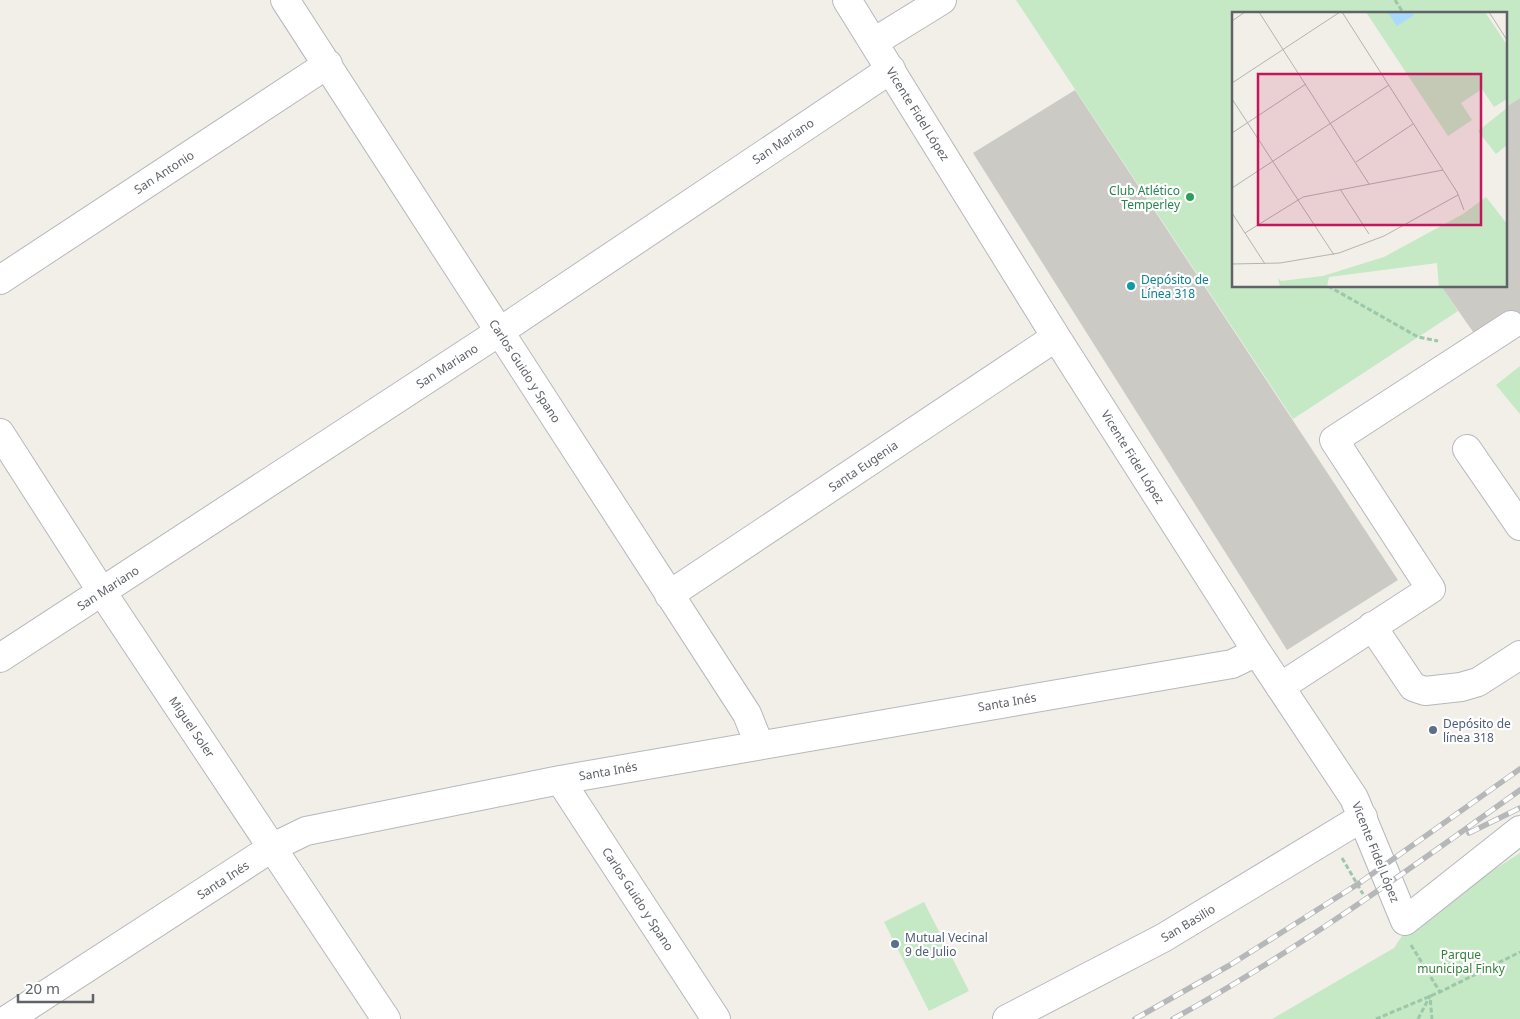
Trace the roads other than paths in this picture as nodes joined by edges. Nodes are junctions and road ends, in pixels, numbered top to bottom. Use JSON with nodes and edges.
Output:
{"nodes":[{"id":1,"x":286,"y":0,"type":"edge"},
{"id":2,"x":847,"y":0,"type":"edge"},
{"id":3,"x":942,"y":0,"type":"edge"},
{"id":4,"x":874,"y":42,"type":"junction"},
{"id":5,"x":328,"y":64,"type":"junction"},
{"id":6,"x":891,"y":69,"type":"junction"},
{"id":7,"x":0,"y":280,"type":"edge"},
{"id":8,"x":1511,"y":324,"type":"dead end"},
{"id":9,"x":499,"y":332,"type":"junction"},
{"id":10,"x":1056,"y":337,"type":"junction"},
{"id":11,"x":0,"y":433,"type":"edge"},
{"id":12,"x":1467,"y":449,"type":"dead end"},
{"id":13,"x":1520,"y":526,"type":"edge"},
{"id":14,"x":102,"y":592,"type":"junction"},
{"id":15,"x":670,"y":595,"type":"junction"},
{"id":16,"x":1372,"y":626,"type":"junction"},
{"id":17,"x":1257,"y":652,"type":"junction"},
{"id":18,"x":1520,"y":656,"type":"edge"},
{"id":19,"x":0,"y":658,"type":"edge"},
{"id":20,"x":1280,"y":687,"type":"junction"},
{"id":21,"x":759,"y":744,"type":"junction"},
{"id":22,"x":560,"y":780,"type":"junction"},
{"id":23,"x":1363,"y":817,"type":"junction"},
{"id":24,"x":1520,"y":830,"type":"edge"},
{"id":25,"x":273,"y":847,"type":"junction"},
{"id":26,"x":8,"y":1019,"type":"edge"},
{"id":27,"x":386,"y":1019,"type":"edge"},
{"id":28,"x":716,"y":1019,"type":"edge"},
{"id":29,"x":1007,"y":1019,"type":"edge"}],
"edges":[{"from":1,"to":5,"type":"street","name":"Carlos Guido y Spano"},
{"from":2,"to":4,"type":"street","name":"Vicente Fidel López"},
{"from":3,"to":4,"type":"street"},
{"from":4,"to":6,"type":"street","name":"Vicente Fidel López"},
{"from":5,"to":7,"type":"street","name":"San Antonio"},
{"from":5,"to":9,"type":"street","name":"Carlos Guido y Spano"},
{"from":6,"to":9,"type":"street","name":"San Mariano"},
{"from":6,"to":10,"type":"street","name":"Vicente Fidel López"},
{"from":8,"to":16,"type":"street"},
{"from":9,"to":14,"type":"street","name":"San Mariano"},
{"from":9,"to":15,"type":"street","name":"Carlos Guido y Spano"},
{"from":10,"to":15,"type":"street","name":"Santa Eugenia"},
{"from":10,"to":17,"type":"street","name":"Vicente Fidel López"},
{"from":11,"to":14,"type":"street","name":"Miguel Soler"},
{"from":12,"to":13,"type":"street"},
{"from":14,"to":19,"type":"street","name":"San Mariano"},
{"from":14,"to":25,"type":"street","name":"Miguel Soler"},
{"from":15,"to":21,"type":"street","name":"Carlos Guido y Spano"},
{"from":16,"to":18,"type":"street"},
{"from":16,"to":20,"type":"street"},
{"from":17,"to":20,"type":"street","name":"Vicente Fidel López"},
{"from":17,"to":21,"type":"street","name":"Santa Inés"},
{"from":20,"to":23,"type":"street","name":"Vicente Fidel López"},
{"from":21,"to":22,"type":"street","name":"Santa Inés"},
{"from":22,"to":25,"type":"street","name":"Santa Inés"},
{"from":22,"to":28,"type":"street","name":"Carlos Guido y Spano"},
{"from":23,"to":24,"type":"street","name":"Vicente Fidel López"},
{"from":23,"to":29,"type":"street","name":"San Basilio"},
{"from":25,"to":26,"type":"street","name":"Santa Inés"},
{"from":25,"to":27,"type":"street","name":"Miguel Soler"}]}
